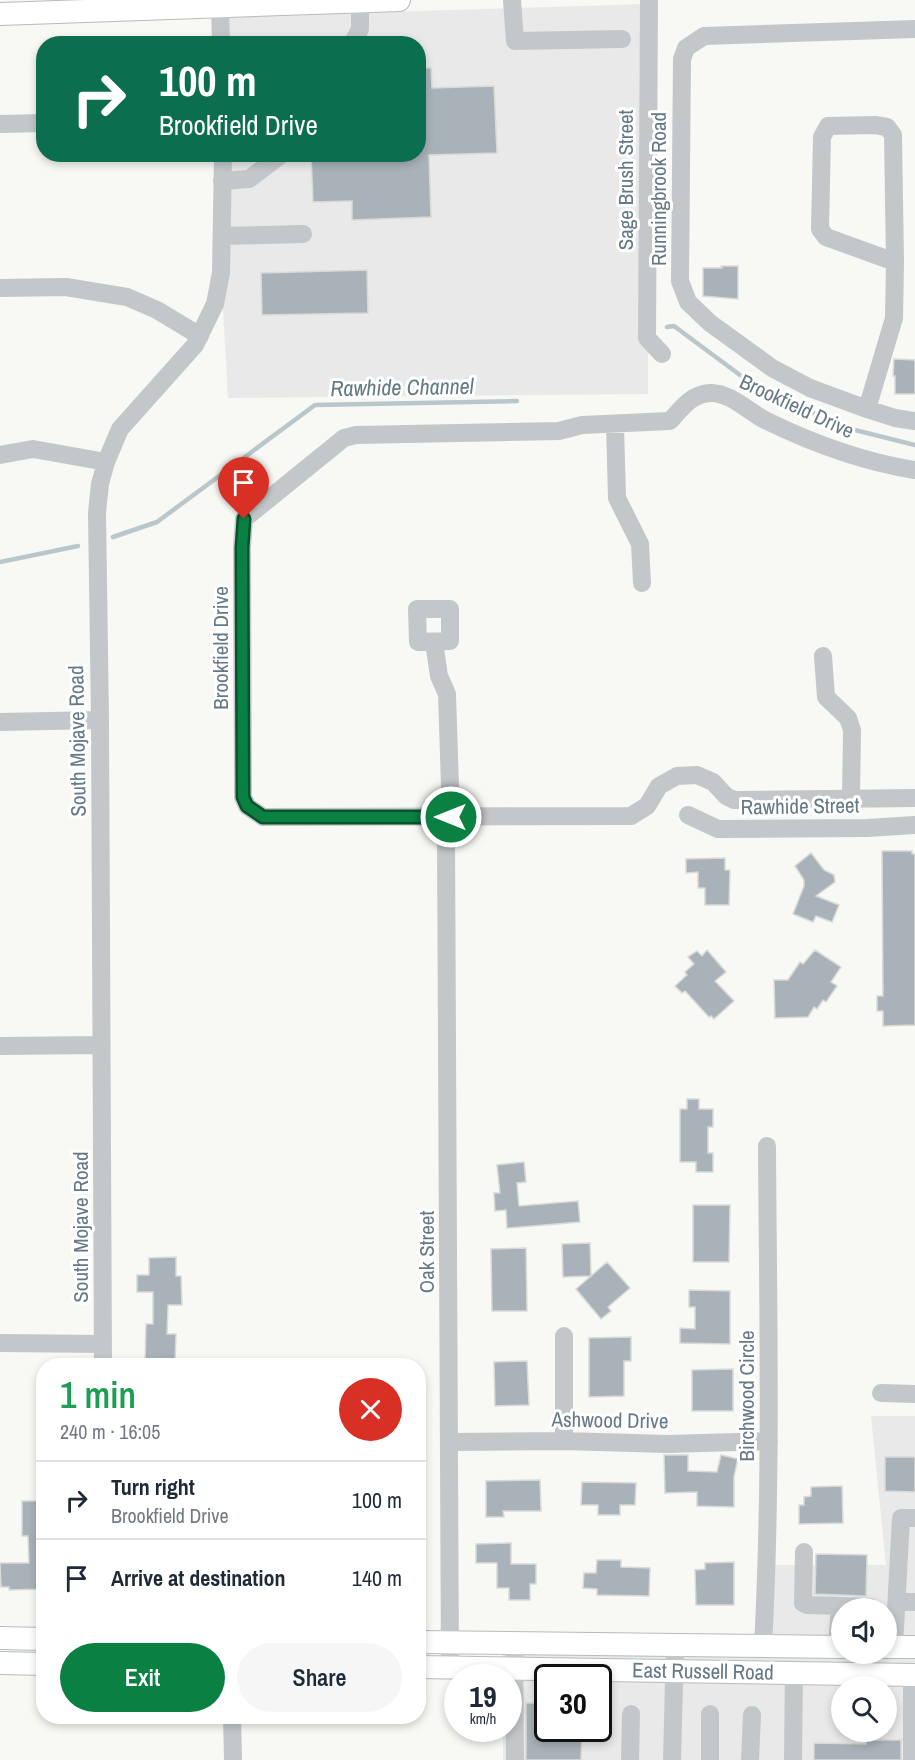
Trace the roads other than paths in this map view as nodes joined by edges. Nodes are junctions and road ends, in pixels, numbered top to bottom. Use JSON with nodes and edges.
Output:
{"nodes":[{"id":1,"x":399,"y":0,"type":"edge"},
{"id":2,"x":512,"y":0,"type":"edge"},
{"id":3,"x":648,"y":0,"type":"edge"},
{"id":4,"x":360,"y":1,"type":"edge"},
{"id":5,"x":220,"y":6,"type":"junction"},
{"id":6,"x":0,"y":14,"type":"edge"},
{"id":7,"x":915,"y":29,"type":"edge"},
{"id":8,"x":221,"y":36,"type":"edge"},
{"id":9,"x":356,"y":36,"type":"edge"},
{"id":10,"x":622,"y":39,"type":"dead end"},
{"id":11,"x":36,"y":123,"type":"edge"},
{"id":12,"x":0,"y":124,"type":"edge"},
{"id":13,"x":223,"y":162,"type":"edge"},
{"id":14,"x":264,"y":162,"type":"edge"},
{"id":15,"x":222,"y":181,"type":"junction"},
{"id":16,"x":303,"y":234,"type":"dead end"},
{"id":17,"x":222,"y":236,"type":"junction"},
{"id":18,"x":895,"y":262,"type":"junction"},
{"id":19,"x":0,"y":288,"type":"edge"},
{"id":20,"x":200,"y":336,"type":"junction"},
{"id":21,"x":662,"y":354,"type":"dead end"},
{"id":22,"x":867,"y":409,"type":"junction"},
{"id":23,"x":915,"y":421,"type":"edge"},
{"id":24,"x":615,"y":424,"type":"junction"},
{"id":25,"x":0,"y":455,"type":"edge"},
{"id":26,"x":106,"y":462,"type":"junction"},
{"id":27,"x":915,"y":470,"type":"edge"},
{"id":28,"x":642,"y":583,"type":"dead end"},
{"id":29,"x":434,"y":642,"type":"dead end"},
{"id":30,"x":823,"y":656,"type":"dead end"},
{"id":31,"x":100,"y":720,"type":"junction"},
{"id":32,"x":0,"y":722,"type":"edge"},
{"id":33,"x":915,"y":798,"type":"edge"},
{"id":34,"x":851,"y":799,"type":"junction"},
{"id":35,"x":688,"y":815,"type":"dead end"},
{"id":36,"x":451,"y":817,"type":"junction"},
{"id":37,"x":915,"y":825,"type":"edge"},
{"id":38,"x":446,"y":836,"type":"dead end"},
{"id":39,"x":101,"y":1045,"type":"junction"},
{"id":40,"x":0,"y":1046,"type":"edge"},
{"id":41,"x":767,"y":1146,"type":"dead end"},
{"id":42,"x":564,"y":1336,"type":"dead end"},
{"id":43,"x":0,"y":1343,"type":"edge"},
{"id":44,"x":103,"y":1344,"type":"junction"},
{"id":45,"x":103,"y":1358,"type":"edge"},
{"id":46,"x":881,"y":1393,"type":"dead end"},
{"id":47,"x":915,"y":1394,"type":"edge"},
{"id":48,"x":564,"y":1441,"type":"junction"},
{"id":49,"x":769,"y":1441,"type":"junction"},
{"id":50,"x":450,"y":1442,"type":"junction"},
{"id":51,"x":915,"y":1518,"type":"edge"},
{"id":52,"x":804,"y":1552,"type":"dead end"},
{"id":53,"x":906,"y":1602,"type":"edge"},
{"id":54,"x":831,"y":1606,"type":"edge"},
{"id":55,"x":0,"y":1638,"type":"edge"},
{"id":56,"x":36,"y":1639,"type":"edge"},
{"id":57,"x":426,"y":1642,"type":"edge"},
{"id":58,"x":450,"y":1643,"type":"junction"},
{"id":59,"x":514,"y":1643,"type":"junction"},
{"id":60,"x":675,"y":1645,"type":"junction"},
{"id":61,"x":763,"y":1646,"type":"junction"},
{"id":62,"x":831,"y":1647,"type":"edge"},
{"id":63,"x":898,"y":1647,"type":"edge"},
{"id":64,"x":0,"y":1663,"type":"edge"},
{"id":65,"x":36,"y":1664,"type":"edge"},
{"id":66,"x":450,"y":1664,"type":"edge"},
{"id":67,"x":514,"y":1664,"type":"edge"},
{"id":68,"x":426,"y":1667,"type":"edge"},
{"id":69,"x":444,"y":1667,"type":"edge"},
{"id":70,"x":522,"y":1668,"type":"edge"},
{"id":71,"x":674,"y":1671,"type":"junction"},
{"id":72,"x":794,"y":1672,"type":"junction"},
{"id":73,"x":914,"y":1675,"type":"edge"},
{"id":74,"x":631,"y":1714,"type":"dead end"},
{"id":75,"x":710,"y":1714,"type":"dead end"},
{"id":76,"x":752,"y":1715,"type":"dead end"},
{"id":77,"x":232,"y":1724,"type":"edge"},
{"id":78,"x":515,"y":1742,"type":"edge"},
{"id":79,"x":233,"y":1760,"type":"edge"},
{"id":80,"x":515,"y":1760,"type":"edge"},
{"id":81,"x":630,"y":1760,"type":"edge"},
{"id":82,"x":672,"y":1760,"type":"edge"},
{"id":83,"x":710,"y":1760,"type":"edge"},
{"id":84,"x":750,"y":1760,"type":"edge"},
{"id":85,"x":793,"y":1760,"type":"edge"},
{"id":86,"x":912,"y":1760,"type":"edge"}],
"edges":[{"from":1,"to":4,"type":"main road"},
{"from":2,"to":10,"type":"street"},
{"from":3,"to":21,"type":"street","name":"Sage Brush Street"},
{"from":4,"to":5,"type":"main road"},
{"from":4,"to":9,"type":"street"},
{"from":5,"to":6,"type":"main road"},
{"from":5,"to":8,"type":"street"},
{"from":7,"to":22,"type":"street","name":"Runningbrook Road"},
{"from":11,"to":12,"type":"street"},
{"from":13,"to":15,"type":"street","name":"South Mojave Road"},
{"from":14,"to":15,"type":"street"},
{"from":15,"to":17,"type":"street","name":"South Mojave Road"},
{"from":16,"to":17,"type":"street"},
{"from":17,"to":20,"type":"street","name":"South Mojave Road"},
{"from":18,"to":18,"type":"street"},
{"from":18,"to":22,"type":"street"},
{"from":19,"to":20,"type":"street"},
{"from":20,"to":26,"type":"street","name":"South Mojave Road"},
{"from":22,"to":23,"type":"street","name":"Runningbrook Road"},
{"from":24,"to":27,"type":"street","name":"Brookfield Drive"},
{"from":24,"to":28,"type":"street"},
{"from":24,"to":36,"type":"street","name":"Brookfield Drive"},
{"from":25,"to":26,"type":"street"},
{"from":26,"to":31,"type":"street","name":"South Mojave Road"},
{"from":29,"to":36,"type":"street"},
{"from":30,"to":34,"type":"street"},
{"from":31,"to":32,"type":"street"},
{"from":31,"to":39,"type":"street","name":"South Mojave Road"},
{"from":33,"to":34,"type":"street","name":"Brookfield Drive"},
{"from":34,"to":36,"type":"street","name":"Brookfield Drive"},
{"from":35,"to":37,"type":"street","name":"Rawhide Street"},
{"from":38,"to":50,"type":"street","name":"Oak Street"},
{"from":39,"to":40,"type":"street"},
{"from":39,"to":44,"type":"street","name":"South Mojave Road"},
{"from":41,"to":49,"type":"street","name":"Birchwood Circle"},
{"from":42,"to":48,"type":"street"},
{"from":43,"to":44,"type":"street"},
{"from":44,"to":45,"type":"street","name":"South Mojave Road"},
{"from":46,"to":47,"type":"street"},
{"from":48,"to":49,"type":"street","name":"Ashwood Drive"},
{"from":48,"to":50,"type":"street","name":"Ashwood Drive"},
{"from":49,"to":61,"type":"street","name":"Birchwood Circle"},
{"from":50,"to":58,"type":"street","name":"Oak Street"},
{"from":51,"to":53,"type":"street"},
{"from":52,"to":54,"type":"street"},
{"from":53,"to":63,"type":"street"},
{"from":55,"to":56,"type":"main road"},
{"from":57,"to":58,"type":"main road","name":"East Russell Road"},
{"from":58,"to":59,"type":"main road","name":"East Russell Road"},
{"from":58,"to":66,"type":"street","name":"Oak Street"},
{"from":59,"to":60,"type":"main road","name":"East Russell Road"},
{"from":59,"to":67,"type":"street"},
{"from":60,"to":61,"type":"main road","name":"East Russell Road"},
{"from":60,"to":71,"type":"street"},
{"from":61,"to":62,"type":"main road","name":"East Russell Road"},
{"from":64,"to":65,"type":"main road"},
{"from":68,"to":69,"type":"main road","name":"East Russell Road"},
{"from":70,"to":71,"type":"main road","name":"East Russell Road"},
{"from":71,"to":72,"type":"main road","name":"East Russell Road"},
{"from":71,"to":82,"type":"street"},
{"from":72,"to":73,"type":"main road","name":"East Russell Road"},
{"from":72,"to":85,"type":"street"},
{"from":73,"to":86,"type":"street"},
{"from":74,"to":81,"type":"street"},
{"from":75,"to":83,"type":"street"},
{"from":76,"to":84,"type":"street"},
{"from":77,"to":79,"type":"street"},
{"from":78,"to":80,"type":"street"}]}
